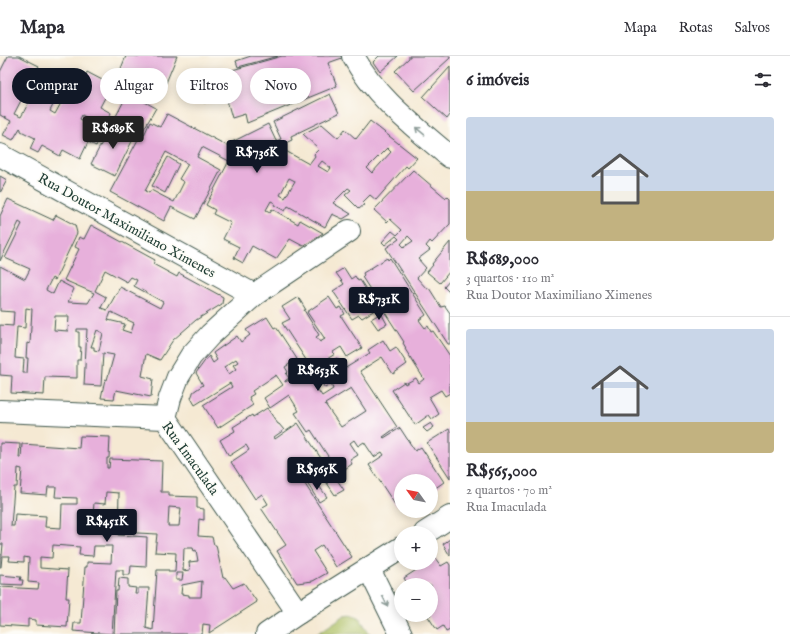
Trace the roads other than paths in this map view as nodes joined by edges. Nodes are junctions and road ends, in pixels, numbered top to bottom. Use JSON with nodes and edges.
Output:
{"nodes":[{"id":1,"x":353,"y":56,"type":"edge"},
{"id":2,"x":0,"y":155,"type":"edge"},
{"id":3,"x":450,"y":157,"type":"edge"},
{"id":4,"x":349,"y":231,"type":"dead end"},
{"id":5,"x":254,"y":295,"type":"junction"},
{"id":6,"x":0,"y":411,"type":"edge"},
{"id":7,"x":165,"y":418,"type":"junction"},
{"id":8,"x":450,"y":517,"type":"edge"},
{"id":9,"x":436,"y":526,"type":"edge"},
{"id":10,"x":394,"y":553,"type":"edge"},
{"id":11,"x":369,"y":569,"type":"junction"},
{"id":12,"x":298,"y":613,"type":"junction"},
{"id":13,"x":267,"y":634,"type":"edge"},
{"id":14,"x":401,"y":634,"type":"edge"}],
"edges":[{"from":3,"to":1,"type":"street","one_way":true},
{"from":2,"to":5,"type":"street","name":"Rua Doutor Maximiliano Ximenes"},
{"from":4,"to":5,"type":"street"},
{"from":5,"to":7,"type":"street"},
{"from":6,"to":7,"type":"street","name":"Rua Imaculada"},
{"from":7,"to":12,"type":"street","name":"Rua Imaculada"},
{"from":8,"to":9,"type":"street"},
{"from":10,"to":11,"type":"street"},
{"from":11,"to":12,"type":"street"},
{"from":11,"to":14,"type":"street","one_way":true},
{"from":12,"to":13,"type":"street"}]}
